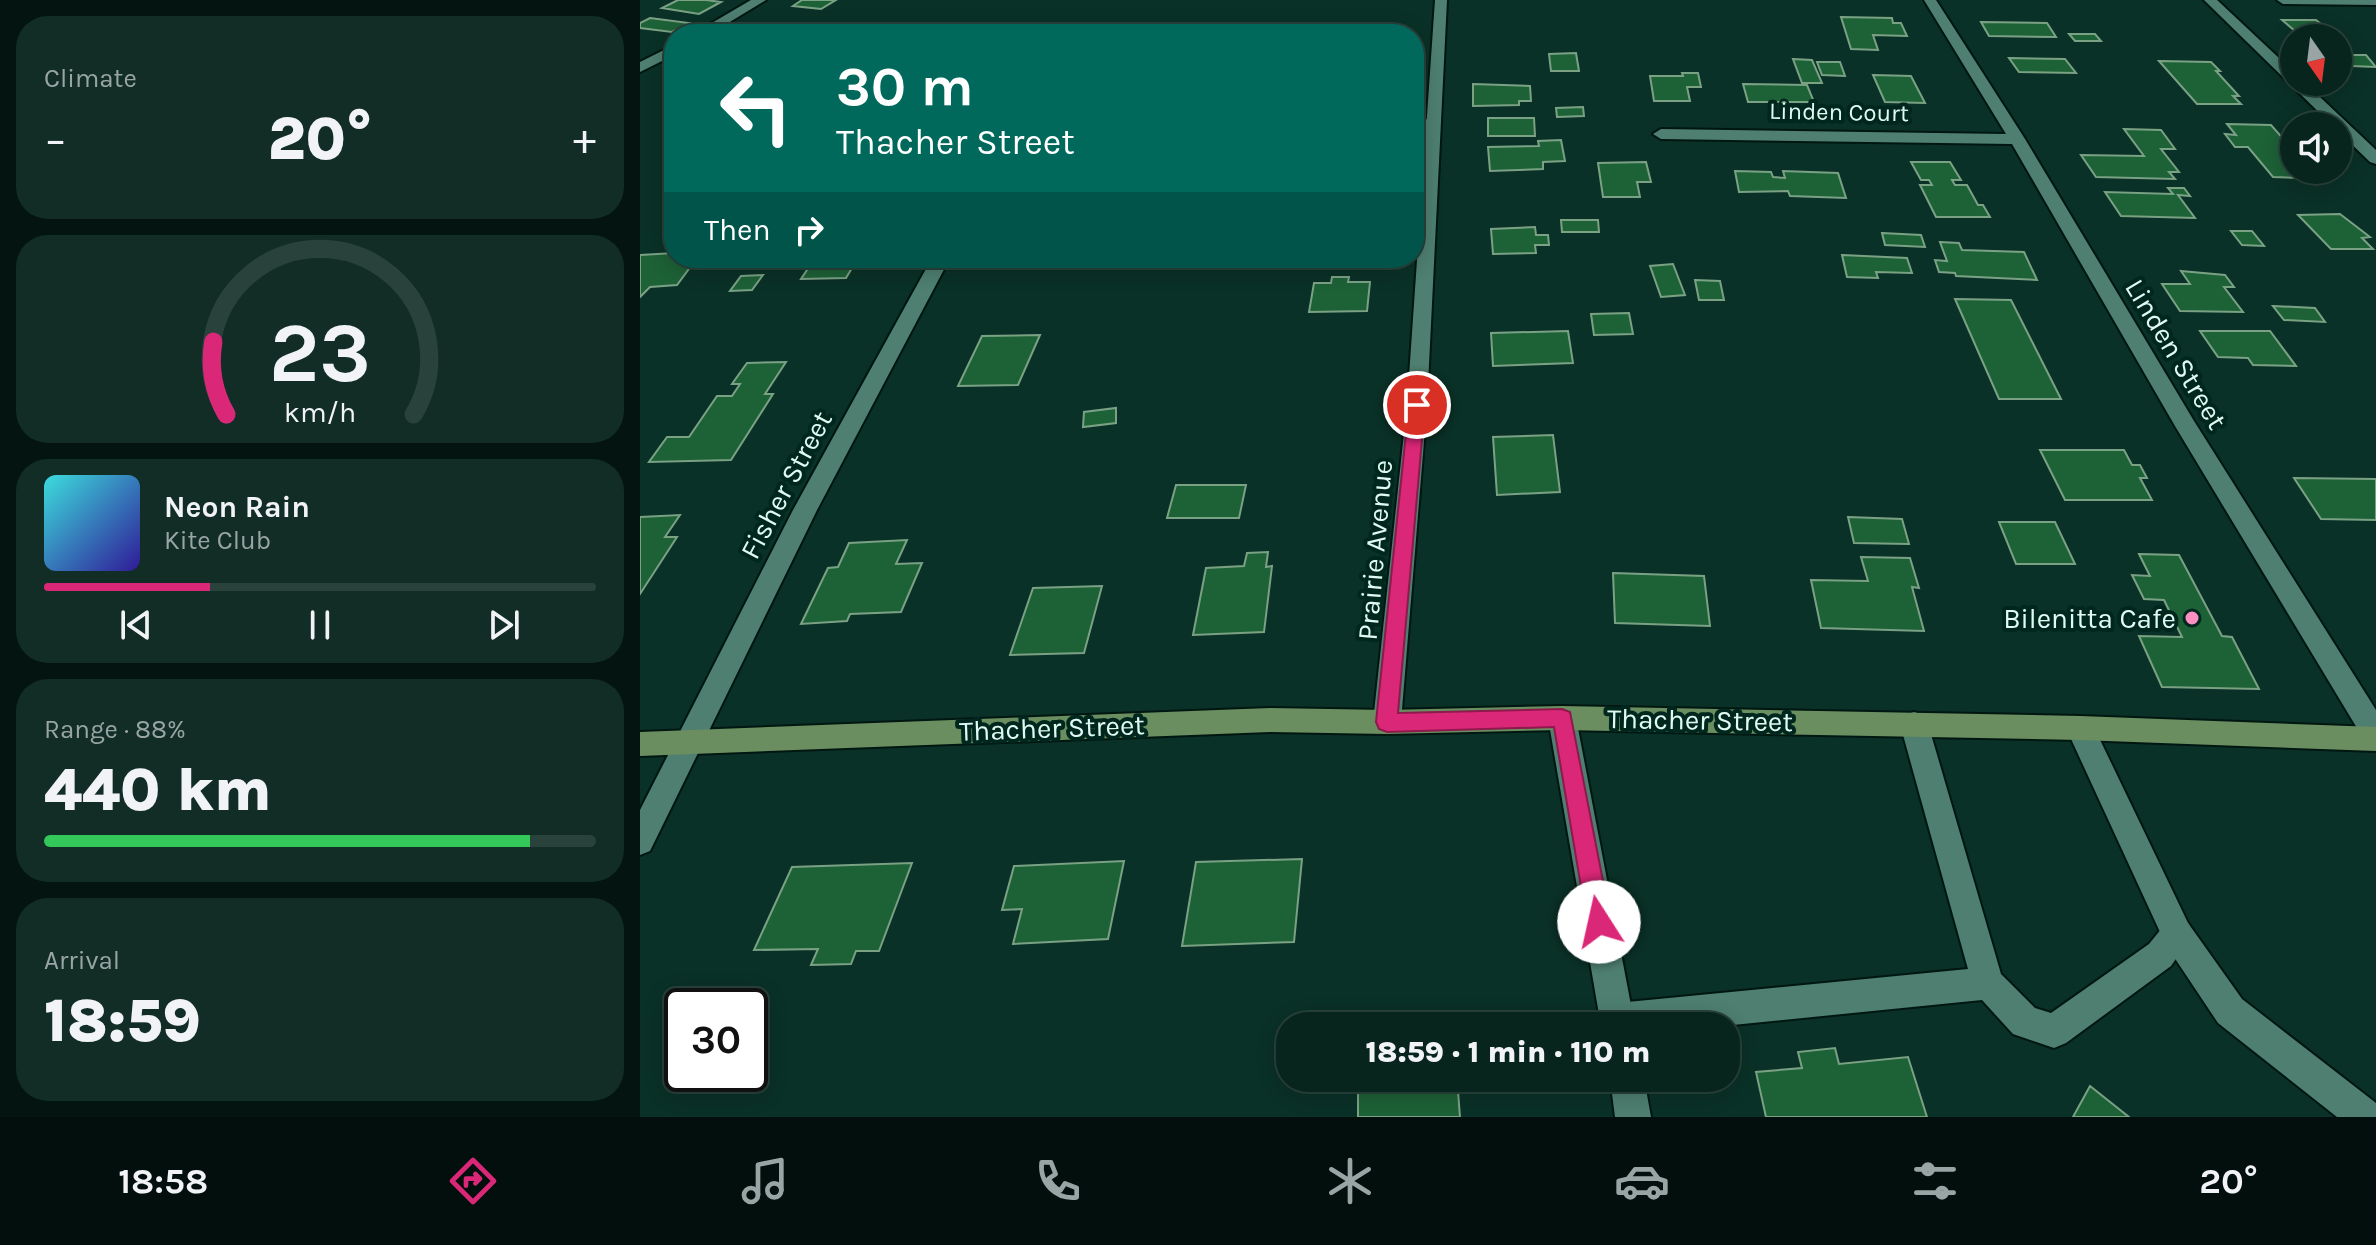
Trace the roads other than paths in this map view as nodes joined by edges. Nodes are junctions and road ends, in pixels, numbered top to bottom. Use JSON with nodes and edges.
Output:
{"nodes":[{"id":1,"x":760,"y":0,"type":"edge"},
{"id":2,"x":1441,"y":0,"type":"edge"},
{"id":3,"x":1930,"y":0,"type":"edge"},
{"id":4,"x":2210,"y":0,"type":"edge"},
{"id":5,"x":2283,"y":0,"type":"edge"},
{"id":6,"x":2376,"y":1,"type":"edge"},
{"id":7,"x":718,"y":24,"type":"edge"},
{"id":8,"x":664,"y":55,"type":"edge"},
{"id":9,"x":2280,"y":67,"type":"edge"},
{"id":10,"x":640,"y":68,"type":"edge"},
{"id":11,"x":2311,"y":96,"type":"edge"},
{"id":12,"x":1424,"y":124,"type":"edge"},
{"id":13,"x":1661,"y":134,"type":"dead end"},
{"id":14,"x":2354,"y":138,"type":"junction"},
{"id":15,"x":2376,"y":138,"type":"edge"},
{"id":16,"x":2017,"y":139,"type":"junction"},
{"id":17,"x":2376,"y":159,"type":"edge"},
{"id":18,"x":936,"y":268,"type":"edge"},
{"id":19,"x":1420,"y":268,"type":"edge"},
{"id":20,"x":1562,"y":718,"type":"junction"},
{"id":21,"x":1387,"y":722,"type":"junction"},
{"id":22,"x":1914,"y":724,"type":"junction"},
{"id":23,"x":2080,"y":728,"type":"junction"},
{"id":24,"x":2376,"y":736,"type":"edge"},
{"id":25,"x":688,"y":742,"type":"junction"},
{"id":26,"x":640,"y":744,"type":"edge"},
{"id":27,"x":640,"y":841,"type":"edge"},
{"id":28,"x":2177,"y":934,"type":"junction"},
{"id":29,"x":1988,"y":983,"type":"junction"},
{"id":30,"x":1615,"y":1012,"type":"edge"},
{"id":31,"x":1719,"y":1012,"type":"edge"},
{"id":32,"x":1629,"y":1092,"type":"edge"},
{"id":33,"x":1633,"y":1117,"type":"edge"},
{"id":34,"x":2365,"y":1117,"type":"edge"}],
"edges":[{"from":1,"to":7,"type":"street"},
{"from":2,"to":12,"type":"street","name":"Prairie Avenue"},
{"from":3,"to":16,"type":"street","name":"Linden Street"},
{"from":4,"to":9,"type":"street"},
{"from":5,"to":6,"type":"street"},
{"from":8,"to":10,"type":"street"},
{"from":11,"to":14,"type":"street"},
{"from":13,"to":16,"type":"street","name":"Linden Court"},
{"from":14,"to":15,"type":"street"},
{"from":14,"to":17,"type":"street"},
{"from":16,"to":24,"type":"street","name":"Linden Street"},
{"from":18,"to":25,"type":"street","name":"Fisher Street"},
{"from":19,"to":21,"type":"street","name":"Prairie Avenue"},
{"from":20,"to":21,"type":"main road","name":"Thacher Street"},
{"from":20,"to":22,"type":"main road","name":"Thacher Street"},
{"from":20,"to":30,"type":"street"},
{"from":21,"to":25,"type":"main road","name":"Thacher Street"},
{"from":22,"to":23,"type":"main road","name":"Thacher Street"},
{"from":22,"to":29,"type":"street"},
{"from":23,"to":24,"type":"main road","name":"Thacher Street"},
{"from":23,"to":28,"type":"street"},
{"from":25,"to":26,"type":"main road","name":"Thacher Street"},
{"from":25,"to":27,"type":"street","name":"Fisher Street"},
{"from":28,"to":29,"type":"street"},
{"from":28,"to":34,"type":"street"},
{"from":29,"to":31,"type":"street"},
{"from":32,"to":33,"type":"street"}]}
